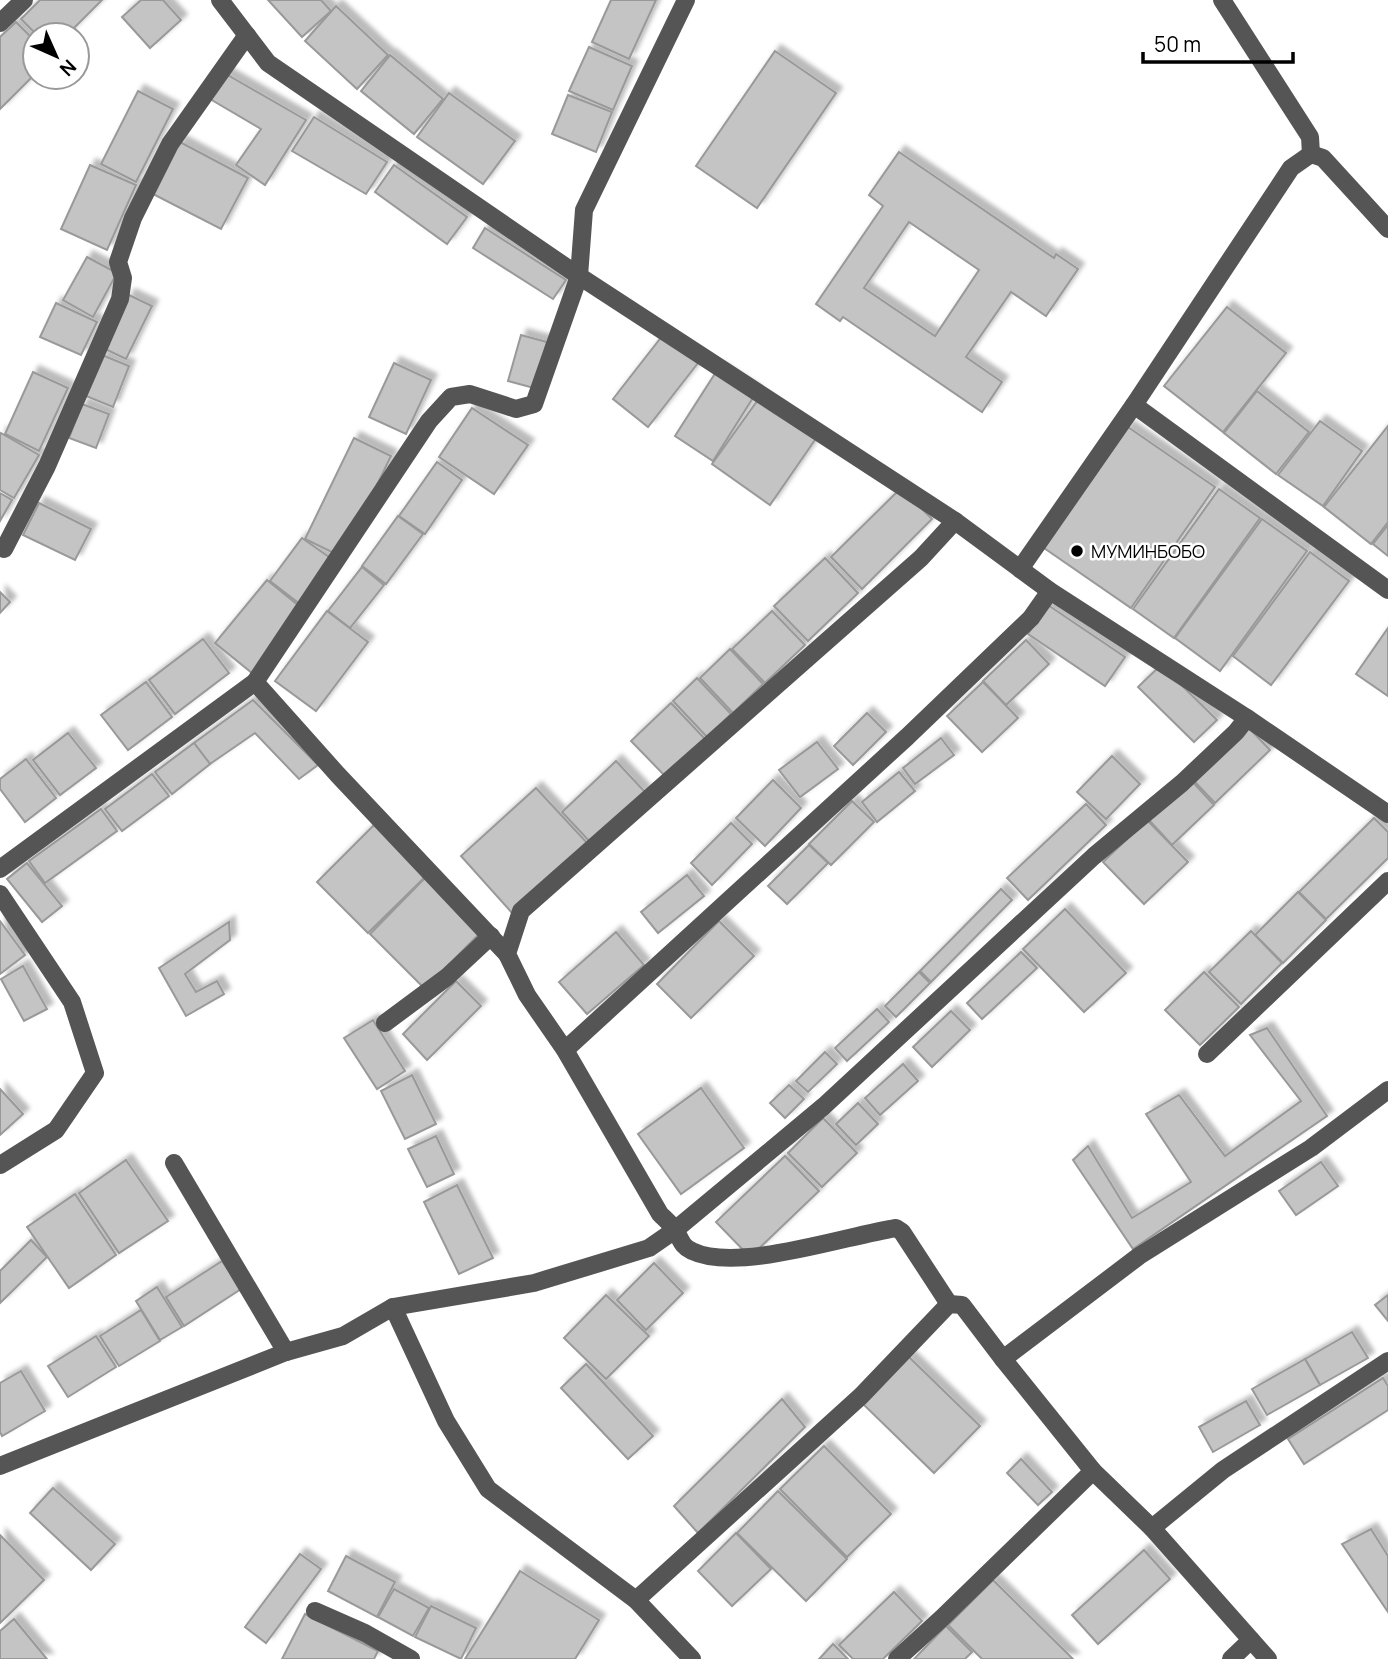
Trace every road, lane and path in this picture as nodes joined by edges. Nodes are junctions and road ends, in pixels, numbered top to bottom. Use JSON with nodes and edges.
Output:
{"nodes":[{"id":1,"x":24,"y":0,"type":"edge"},
{"id":2,"x":220,"y":0,"type":"edge"},
{"id":3,"x":686,"y":0,"type":"edge"},
{"id":4,"x":1222,"y":0,"type":"edge"},
{"id":5,"x":0,"y":23,"type":"edge"},
{"id":6,"x":247,"y":34,"type":"junction"},
{"id":7,"x":1311,"y":154,"type":"junction"},
{"id":8,"x":1388,"y":229,"type":"edge"},
{"id":9,"x":579,"y":276,"type":"junction"},
{"id":10,"x":1133,"y":405,"type":"junction"},
{"id":11,"x":955,"y":521,"type":"junction"},
{"id":12,"x":4,"y":549,"type":"dead end"},
{"id":13,"x":1020,"y":569,"type":"junction"},
{"id":14,"x":1388,"y":590,"type":"edge"},
{"id":15,"x":1050,"y":591,"type":"junction"},
{"id":16,"x":255,"y":682,"type":"junction"},
{"id":17,"x":1247,"y":718,"type":"junction"},
{"id":18,"x":1388,"y":814,"type":"edge"},
{"id":19,"x":0,"y":870,"type":"edge"},
{"id":20,"x":1388,"y":881,"type":"edge"},
{"id":21,"x":0,"y":894,"type":"edge"},
{"id":22,"x":491,"y":936,"type":"junction"},
{"id":23,"x":507,"y":954,"type":"junction"},
{"id":24,"x":385,"y":1023,"type":"dead end"},
{"id":25,"x":565,"y":1050,"type":"junction"},
{"id":26,"x":1207,"y":1054,"type":"dead end"},
{"id":27,"x":1388,"y":1090,"type":"edge"},
{"id":28,"x":174,"y":1163,"type":"dead end"},
{"id":29,"x":0,"y":1165,"type":"edge"},
{"id":30,"x":675,"y":1230,"type":"junction"},
{"id":31,"x":949,"y":1304,"type":"junction"},
{"id":32,"x":393,"y":1307,"type":"junction"},
{"id":33,"x":286,"y":1352,"type":"junction"},
{"id":34,"x":1003,"y":1359,"type":"junction"},
{"id":35,"x":1388,"y":1361,"type":"edge"},
{"id":36,"x":0,"y":1466,"type":"edge"},
{"id":37,"x":1093,"y":1471,"type":"junction"},
{"id":38,"x":1152,"y":1528,"type":"junction"},
{"id":39,"x":636,"y":1600,"type":"junction"},
{"id":40,"x":315,"y":1611,"type":"dead end"},
{"id":41,"x":1251,"y":1640,"type":"junction"},
{"id":42,"x":411,"y":1659,"type":"edge"},
{"id":43,"x":692,"y":1659,"type":"edge"},
{"id":44,"x":897,"y":1659,"type":"edge"},
{"id":45,"x":1231,"y":1659,"type":"edge"},
{"id":46,"x":1268,"y":1659,"type":"edge"}],
"edges":[{"from":1,"to":5,"type":"street"},
{"from":2,"to":6,"type":"street"},
{"from":3,"to":9,"type":"street"},
{"from":4,"to":7,"type":"street"},
{"from":6,"to":9,"type":"street"},
{"from":6,"to":12,"type":"street"},
{"from":7,"to":8,"type":"street"},
{"from":7,"to":10,"type":"street"},
{"from":9,"to":11,"type":"street"},
{"from":9,"to":16,"type":"street"},
{"from":10,"to":13,"type":"street"},
{"from":10,"to":14,"type":"street"},
{"from":11,"to":13,"type":"street"},
{"from":11,"to":23,"type":"street"},
{"from":13,"to":15,"type":"street"},
{"from":15,"to":17,"type":"street"},
{"from":15,"to":25,"type":"street"},
{"from":16,"to":19,"type":"street"},
{"from":16,"to":22,"type":"street"},
{"from":17,"to":18,"type":"street"},
{"from":17,"to":30,"type":"street"},
{"from":20,"to":26,"type":"street"},
{"from":21,"to":29,"type":"street"},
{"from":22,"to":23,"type":"street"},
{"from":22,"to":24,"type":"street"},
{"from":23,"to":25,"type":"street"},
{"from":25,"to":30,"type":"street"},
{"from":27,"to":34,"type":"street"},
{"from":28,"to":33,"type":"street"},
{"from":30,"to":31,"type":"street"},
{"from":30,"to":32,"type":"street"},
{"from":31,"to":34,"type":"street"},
{"from":31,"to":39,"type":"street"},
{"from":32,"to":33,"type":"street"},
{"from":32,"to":39,"type":"street"},
{"from":33,"to":36,"type":"street"},
{"from":34,"to":37,"type":"street"},
{"from":35,"to":38,"type":"street"},
{"from":37,"to":38,"type":"street"},
{"from":37,"to":44,"type":"street"},
{"from":38,"to":41,"type":"street"},
{"from":39,"to":43,"type":"street"},
{"from":40,"to":42,"type":"street"},
{"from":41,"to":45,"type":"street"},
{"from":41,"to":46,"type":"street"}]}
